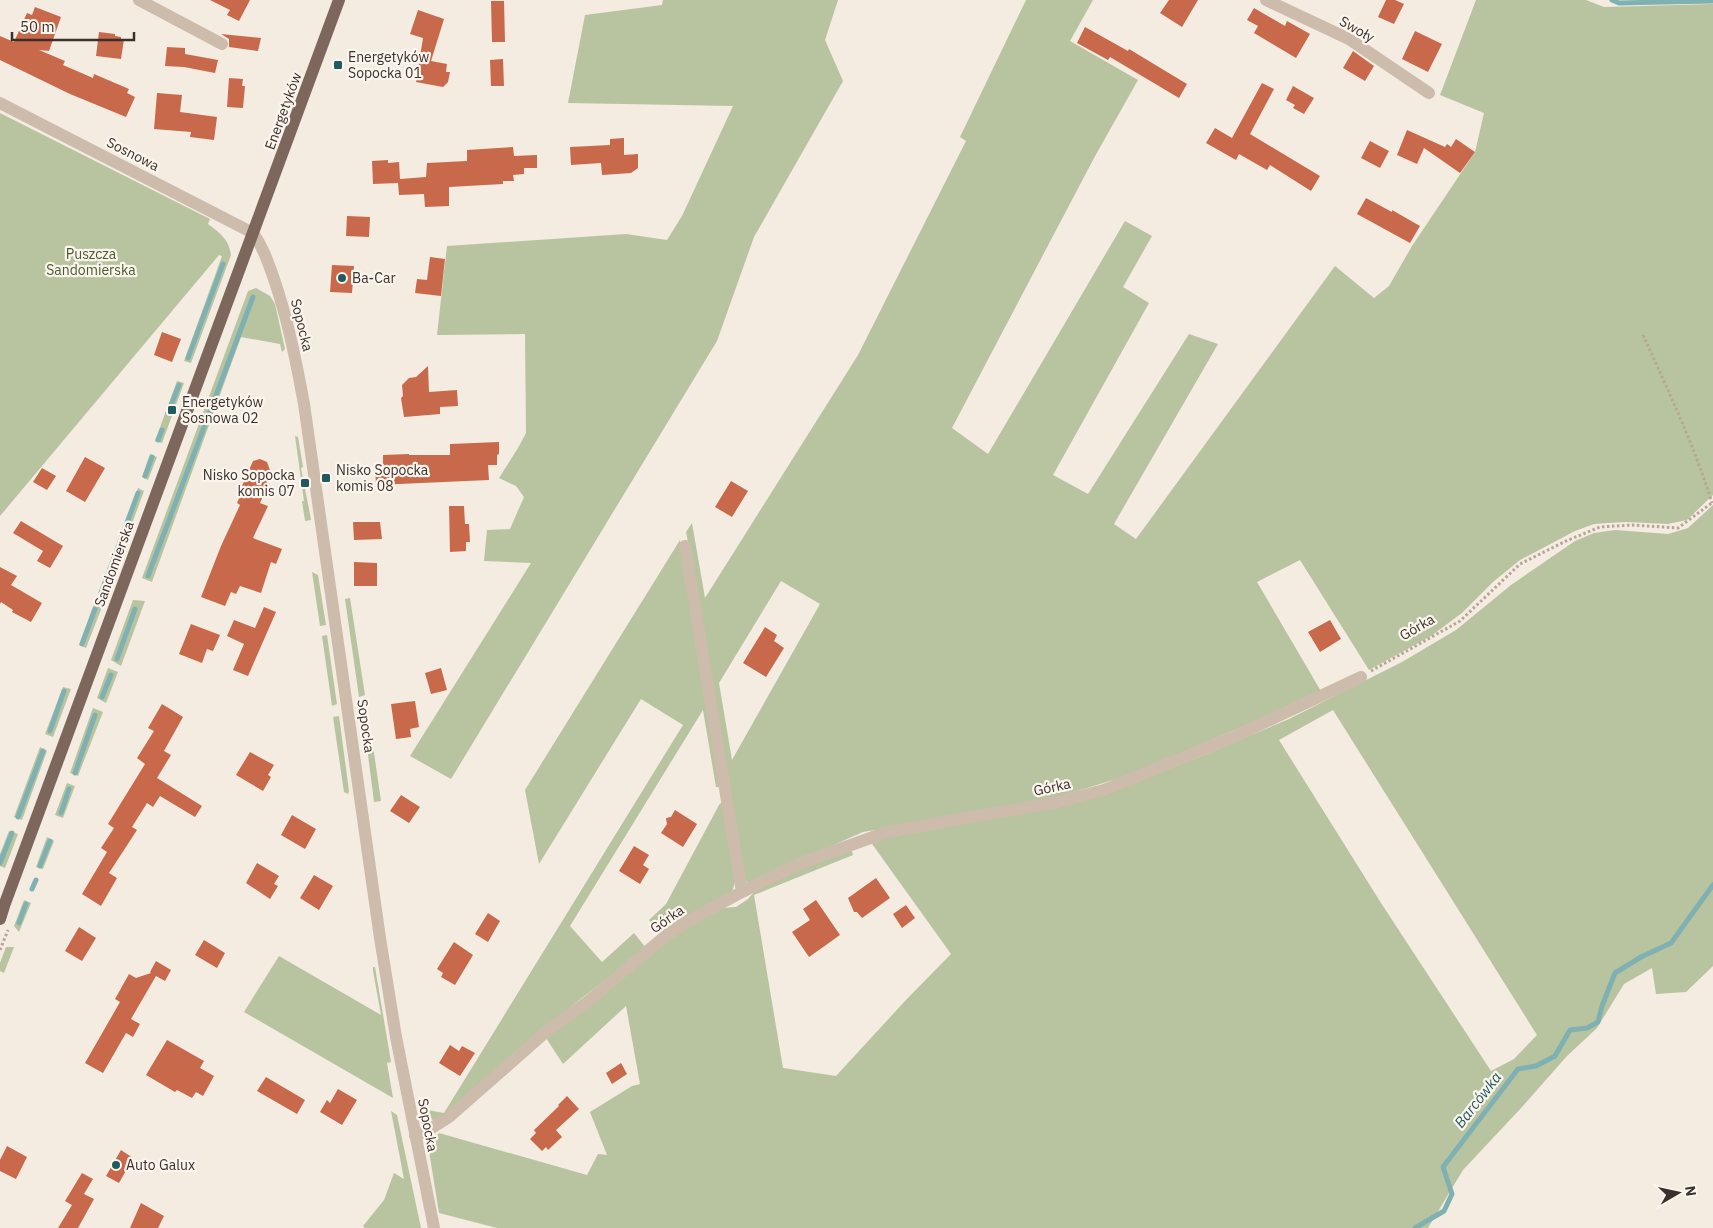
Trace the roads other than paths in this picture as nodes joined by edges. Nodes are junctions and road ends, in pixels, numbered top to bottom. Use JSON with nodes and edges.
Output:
{"nodes":[{"id":1,"x":138,"y":0,"type":"edge"},
{"id":2,"x":340,"y":0,"type":"edge"},
{"id":3,"x":1266,"y":0,"type":"edge"},
{"id":4,"x":222,"y":44,"type":"dead end"},
{"id":5,"x":1429,"y":93,"type":"dead end"},
{"id":6,"x":0,"y":103,"type":"edge"},
{"id":7,"x":253,"y":233,"type":"junction"},
{"id":8,"x":685,"y":546,"type":"dead end"},
{"id":9,"x":1361,"y":677,"type":"road end"},
{"id":10,"x":742,"y":892,"type":"junction"},
{"id":11,"x":2,"y":909,"type":"edge"},
{"id":12,"x":0,"y":919,"type":"edge"},
{"id":13,"x":414,"y":1136,"type":"junction"},
{"id":14,"x":434,"y":1228,"type":"edge"}],
"edges":[{"from":1,"to":4,"type":"street"},
{"from":2,"to":7,"type":"main road","name":"Energetyków"},
{"from":3,"to":5,"type":"street","name":"Swoły"},
{"from":6,"to":7,"type":"street","name":"Sosnowa"},
{"from":7,"to":11,"type":"main road","name":"Sandomierska"},
{"from":7,"to":13,"type":"street","name":"Sopocka"},
{"from":8,"to":10,"type":"street"},
{"from":9,"to":10,"type":"street","name":"Górka"},
{"from":10,"to":13,"type":"street","name":"Górka"},
{"from":11,"to":12,"type":"main road","name":"Sandomierska"},
{"from":13,"to":14,"type":"street","name":"Sopocka"}]}
